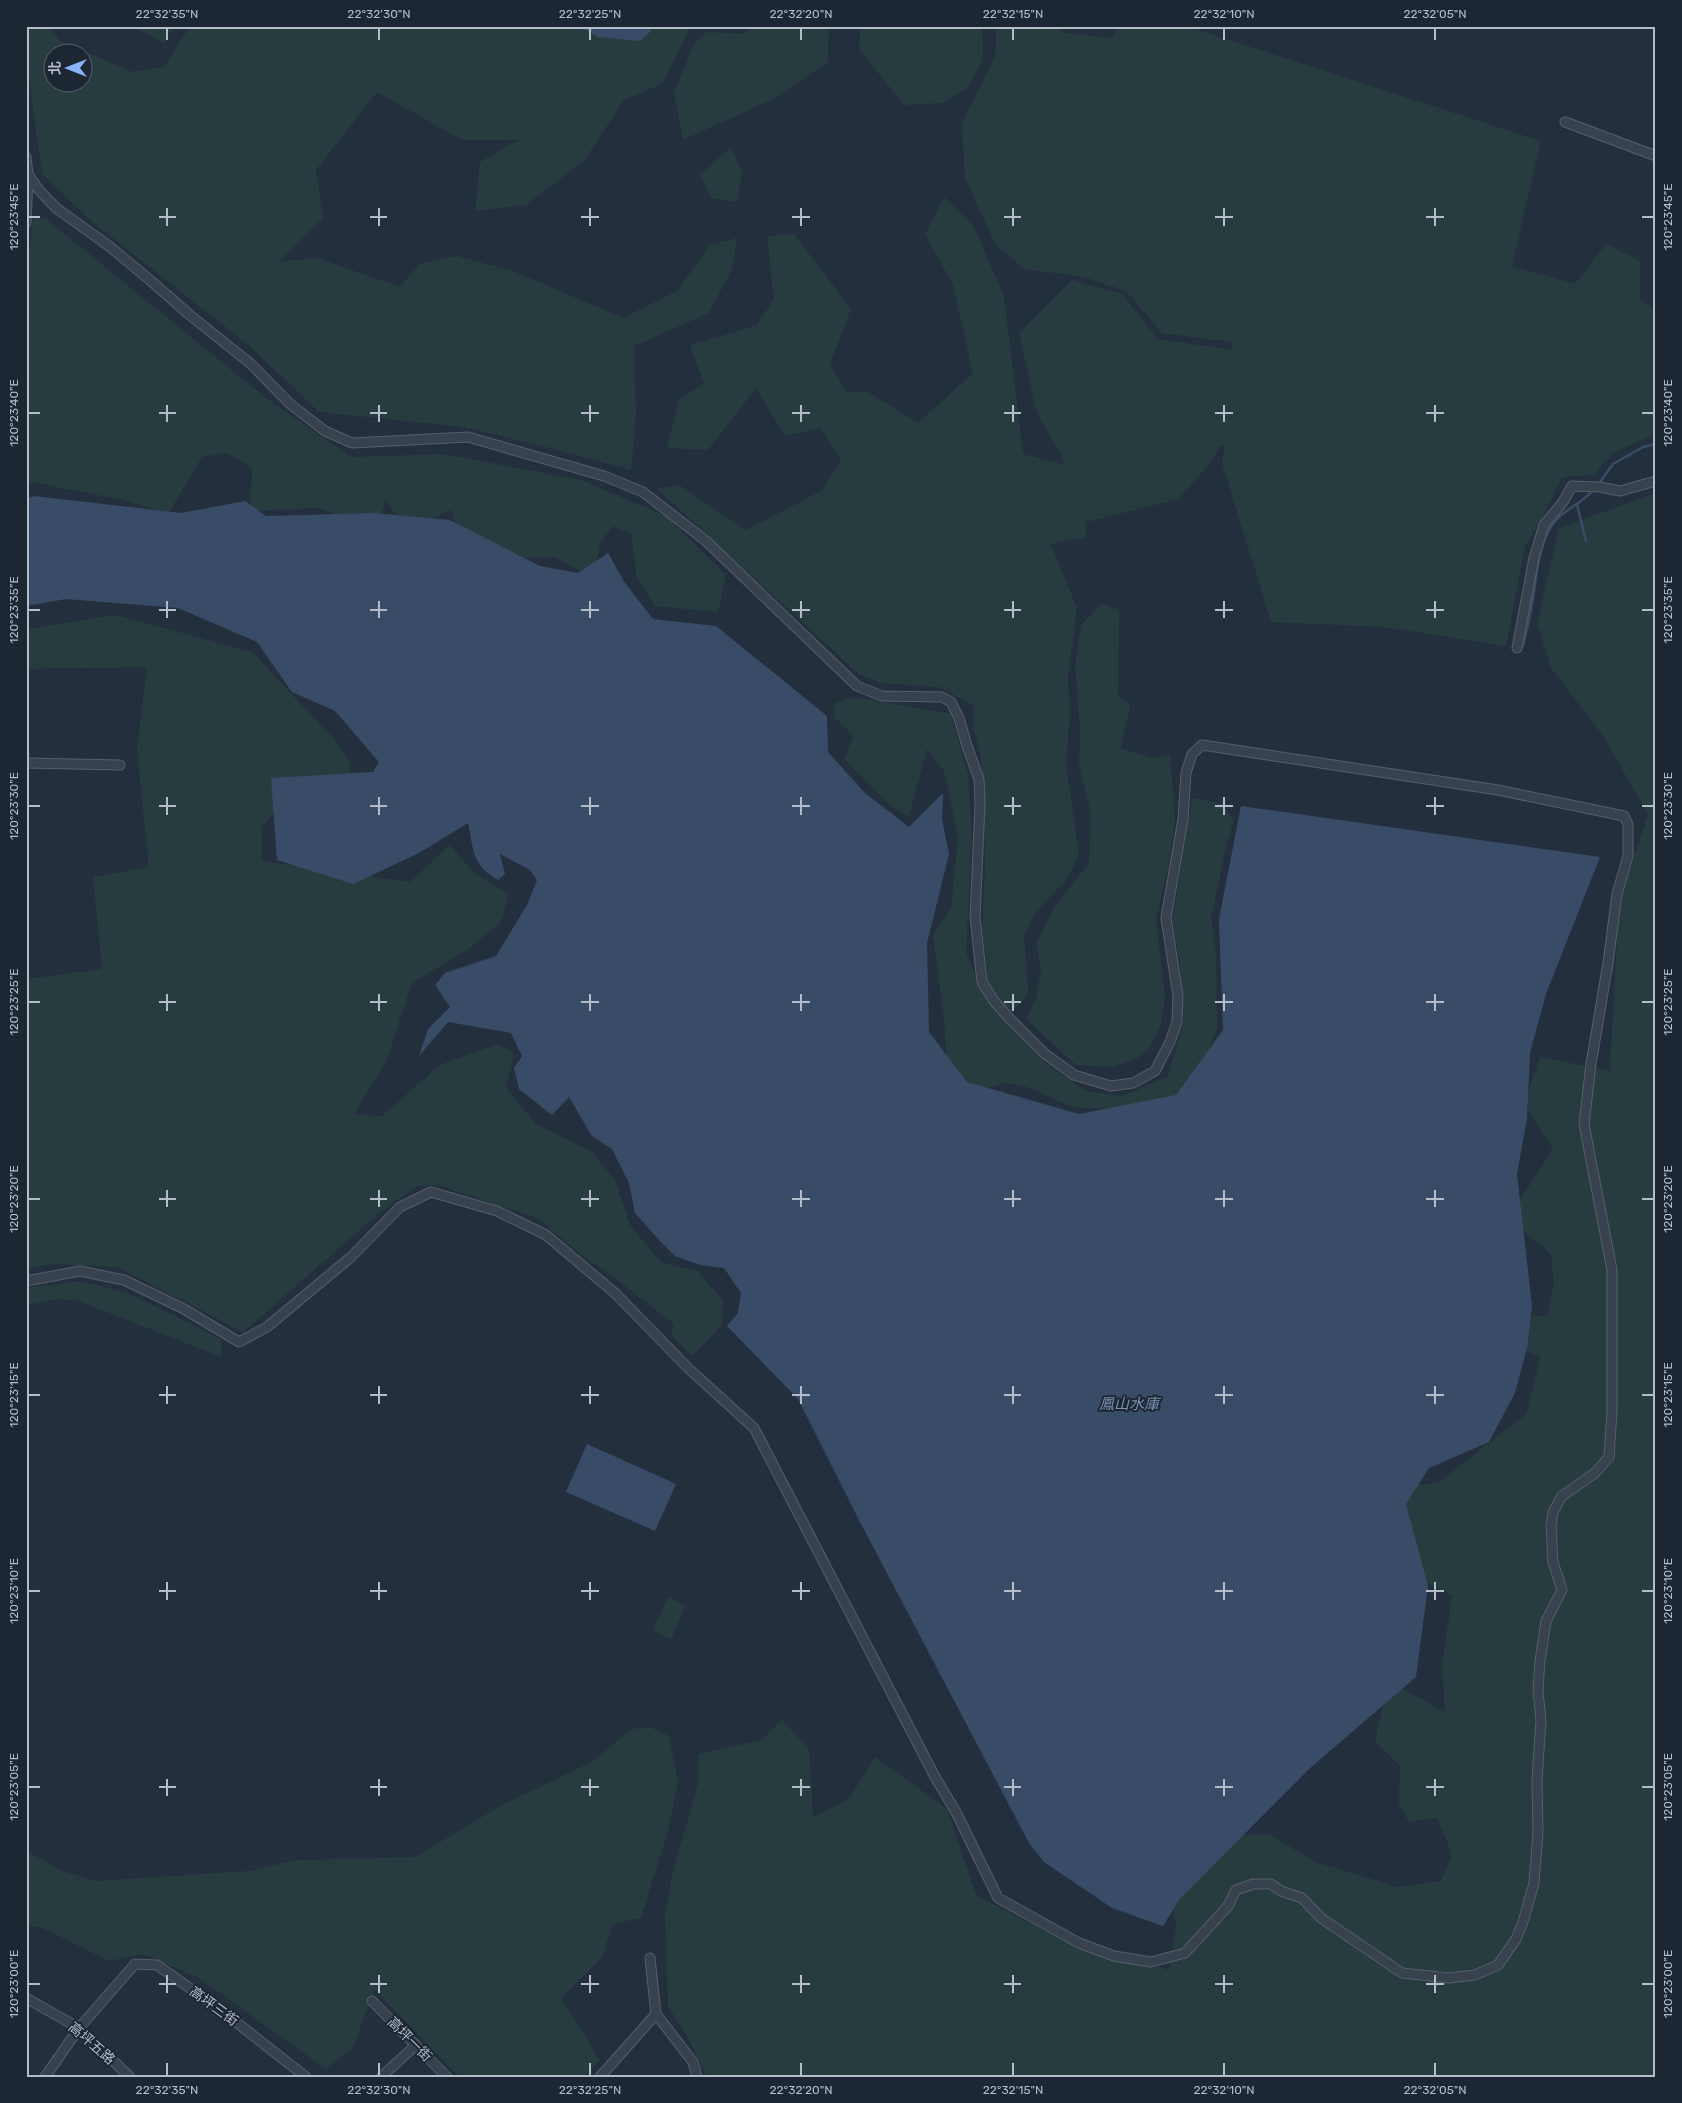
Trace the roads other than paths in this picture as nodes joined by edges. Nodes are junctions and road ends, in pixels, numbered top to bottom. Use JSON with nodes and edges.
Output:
{"nodes":[{"id":1,"x":1565,"y":122,"type":"dead end"},
{"id":2,"x":1656,"y":156,"type":"edge"},
{"id":3,"x":26,"y":157,"type":"edge"},
{"id":4,"x":28,"y":174,"type":"junction"},
{"id":5,"x":26,"y":223,"type":"edge"},
{"id":6,"x":1656,"y":481,"type":"edge"},
{"id":7,"x":1517,"y":648,"type":"dead end"},
{"id":8,"x":26,"y":764,"type":"edge"},
{"id":9,"x":120,"y":765,"type":"dead end"},
{"id":10,"x":26,"y":1281,"type":"edge"},
{"id":11,"x":650,"y":1958,"type":"dead end"},
{"id":12,"x":26,"y":1998,"type":"edge"},
{"id":13,"x":372,"y":2001,"type":"dead end"},
{"id":14,"x":656,"y":2014,"type":"junction"},
{"id":15,"x":78,"y":2028,"type":"junction"},
{"id":16,"x":416,"y":2045,"type":"junction"},
{"id":17,"x":45,"y":2077,"type":"edge"},
{"id":18,"x":130,"y":2077,"type":"edge"},
{"id":19,"x":306,"y":2077,"type":"edge"},
{"id":20,"x":382,"y":2077,"type":"edge"},
{"id":21,"x":448,"y":2077,"type":"edge"},
{"id":22,"x":600,"y":2077,"type":"edge"},
{"id":23,"x":697,"y":2077,"type":"edge"}],
"edges":[{"from":1,"to":2,"type":"street"},
{"from":3,"to":4,"type":"street"},
{"from":4,"to":5,"type":"street"},
{"from":4,"to":10,"type":"street"},
{"from":6,"to":7,"type":"street"},
{"from":8,"to":9,"type":"street"},
{"from":11,"to":14,"type":"street"},
{"from":12,"to":15,"type":"street","name":"高坪五路"},
{"from":13,"to":16,"type":"street","name":"高坪一街"},
{"from":14,"to":22,"type":"street"},
{"from":14,"to":23,"type":"street"},
{"from":15,"to":17,"type":"street","name":"高坪三街"},
{"from":15,"to":18,"type":"street","name":"高坪五路"},
{"from":15,"to":19,"type":"street","name":"高坪三街"},
{"from":16,"to":20,"type":"street"},
{"from":16,"to":21,"type":"street","name":"高坪一街"}]}
